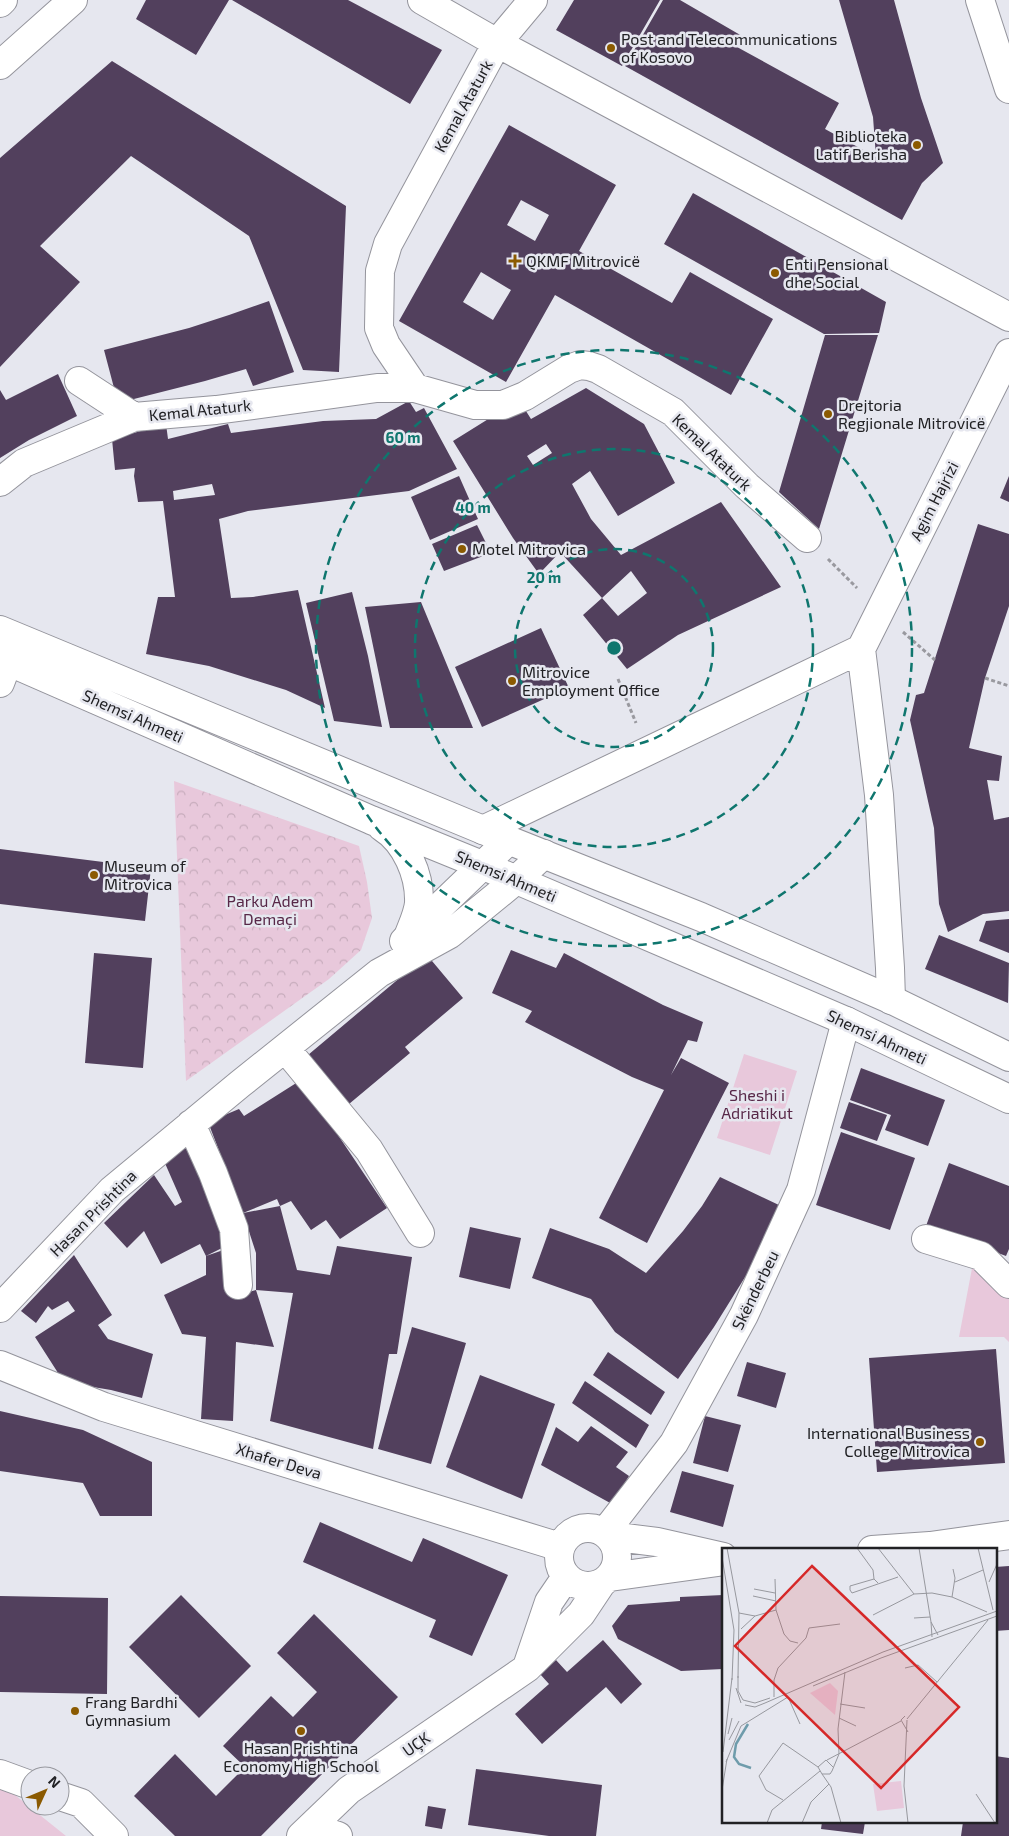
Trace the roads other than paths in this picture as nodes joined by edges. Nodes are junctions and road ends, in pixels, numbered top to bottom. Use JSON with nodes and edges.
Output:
{"nodes":[{"id":1,"x":3,"y":0,"type":"edge"},
{"id":2,"x":73,"y":0,"type":"edge"},
{"id":3,"x":422,"y":0,"type":"edge"},
{"id":4,"x":533,"y":0,"type":"edge"},
{"id":5,"x":980,"y":0,"type":"edge"},
{"id":6,"x":0,"y":3,"type":"edge"},
{"id":7,"x":497,"y":43,"type":"junction"},
{"id":8,"x":0,"y":65,"type":"edge"},
{"id":9,"x":1009,"y":89,"type":"edge"},
{"id":10,"x":1009,"y":317,"type":"edge"},
{"id":11,"x":1009,"y":353,"type":"edge"},
{"id":12,"x":80,"y":381,"type":"dead end"},
{"id":13,"x":415,"y":388,"type":"junction"},
{"id":14,"x":134,"y":417,"type":"junction"},
{"id":15,"x":0,"y":482,"type":"edge"},
{"id":16,"x":807,"y":538,"type":"dead end"},
{"id":17,"x":861,"y":649,"type":"junction"},
{"id":18,"x":2,"y":651,"type":"edge"},
{"id":19,"x":370,"y":820,"type":"junction"},
{"id":20,"x":483,"y":830,"type":"junction"},
{"id":21,"x":509,"y":840,"type":"junction"},
{"id":22,"x":544,"y":854,"type":"junction"},
{"id":23,"x":484,"y":866,"type":"junction"},
{"id":24,"x":516,"y":880,"type":"junction"},
{"id":25,"x":408,"y":937,"type":"junction"},
{"id":26,"x":379,"y":973,"type":"junction"},
{"id":27,"x":891,"y":1000,"type":"junction"},
{"id":28,"x":846,"y":1021,"type":"junction"},
{"id":29,"x":285,"y":1048,"type":"junction"},
{"id":30,"x":1009,"y":1057,"type":"edge"},
{"id":31,"x":1009,"y":1099,"type":"edge"},
{"id":32,"x":192,"y":1124,"type":"junction"},
{"id":33,"x":420,"y":1233,"type":"dead end"},
{"id":34,"x":926,"y":1239,"type":"dead end"},
{"id":35,"x":1009,"y":1284,"type":"edge"},
{"id":36,"x":238,"y":1285,"type":"dead end"},
{"id":37,"x":0,"y":1308,"type":"edge"},
{"id":38,"x":0,"y":1365,"type":"edge"},
{"id":39,"x":608,"y":1534,"type":"junction"},
{"id":40,"x":1009,"y":1535,"type":"edge"},
{"id":41,"x":560,"y":1547,"type":"junction"},
{"id":42,"x":901,"y":1548,"type":"edge"},
{"id":43,"x":722,"y":1557,"type":"edge"},
{"id":44,"x":722,"y":1562,"type":"edge"},
{"id":45,"x":566,"y":1577,"type":"junction"},
{"id":46,"x":605,"y":1580,"type":"junction"},
{"id":47,"x":527,"y":1668,"type":"junction"},
{"id":48,"x":0,"y":1774,"type":"edge"},
{"id":49,"x":20,"y":1781,"type":"edge"},
{"id":50,"x":70,"y":1799,"type":"edge"},
{"id":51,"x":306,"y":1831,"type":"edge"},
{"id":52,"x":114,"y":1836,"type":"edge"},
{"id":53,"x":338,"y":1836,"type":"edge"}],
"edges":[{"from":1,"to":6,"type":"street"},
{"from":2,"to":8,"type":"street"},
{"from":3,"to":7,"type":"street"},
{"from":4,"to":7,"type":"street","name":"Kemal Ataturk"},
{"from":5,"to":9,"type":"street"},
{"from":7,"to":10,"type":"street"},
{"from":7,"to":13,"type":"street","name":"Kemal Ataturk"},
{"from":11,"to":17,"type":"street","name":"Agim Hajrizi"},
{"from":12,"to":14,"type":"street"},
{"from":13,"to":14,"type":"street","name":"Kemal Ataturk"},
{"from":13,"to":16,"type":"street","name":"Kemal Ataturk"},
{"from":14,"to":15,"type":"street","name":"Kemal Ataturk"},
{"from":17,"to":20,"type":"street"},
{"from":17,"to":27,"type":"street"},
{"from":18,"to":19,"type":"street","name":"Shemsi Ahmeti"},
{"from":18,"to":20,"type":"street","name":"Shemsi Ahmeti"},
{"from":19,"to":23,"type":"street","name":"Shemsi Ahmeti"},
{"from":19,"to":25,"type":"street"},
{"from":20,"to":21,"type":"street","name":"Shemsi Ahmeti"},
{"from":21,"to":22,"type":"street","name":"Shemsi Ahmeti"},
{"from":21,"to":23,"type":"street","name":"Hasan Prishtina"},
{"from":22,"to":24,"type":"street","name":"Hasan Prishtina"},
{"from":22,"to":27,"type":"street","name":"Shemsi Ahmeti"},
{"from":23,"to":24,"type":"street","name":"Shemsi Ahmeti"},
{"from":23,"to":25,"type":"street","name":"Hasan Prishtina"},
{"from":24,"to":26,"type":"street","name":"Hasan Prishtina"},
{"from":24,"to":28,"type":"street","name":"Shemsi Ahmeti"},
{"from":25,"to":26,"type":"street","name":"Hasan Prishtina"},
{"from":26,"to":29,"type":"street","name":"Hasan Prishtina"},
{"from":27,"to":30,"type":"street","name":"Shemsi Ahmeti"},
{"from":28,"to":31,"type":"street","name":"Shemsi Ahmeti"},
{"from":28,"to":39,"type":"street","name":"Skënderbeu"},
{"from":29,"to":32,"type":"street","name":"Hasan Prishtina"},
{"from":29,"to":33,"type":"street"},
{"from":32,"to":36,"type":"street"},
{"from":32,"to":37,"type":"street","name":"Hasan Prishtina"},
{"from":34,"to":35,"type":"street"},
{"from":38,"to":41,"type":"street","name":"Xhafer Deva"},
{"from":39,"to":41,"type":"street"},
{"from":39,"to":43,"type":"street"},
{"from":39,"to":46,"type":"street"},
{"from":40,"to":42,"type":"street"},
{"from":41,"to":45,"type":"street"},
{"from":44,"to":46,"type":"street"},
{"from":45,"to":46,"type":"street"},
{"from":45,"to":47,"type":"street"},
{"from":46,"to":47,"type":"street","name":"UÇK"},
{"from":47,"to":51,"type":"street","name":"UÇK"},
{"from":48,"to":49,"type":"street"},
{"from":50,"to":52,"type":"street"},
{"from":51,"to":53,"type":"street","name":"UÇK"}]}
